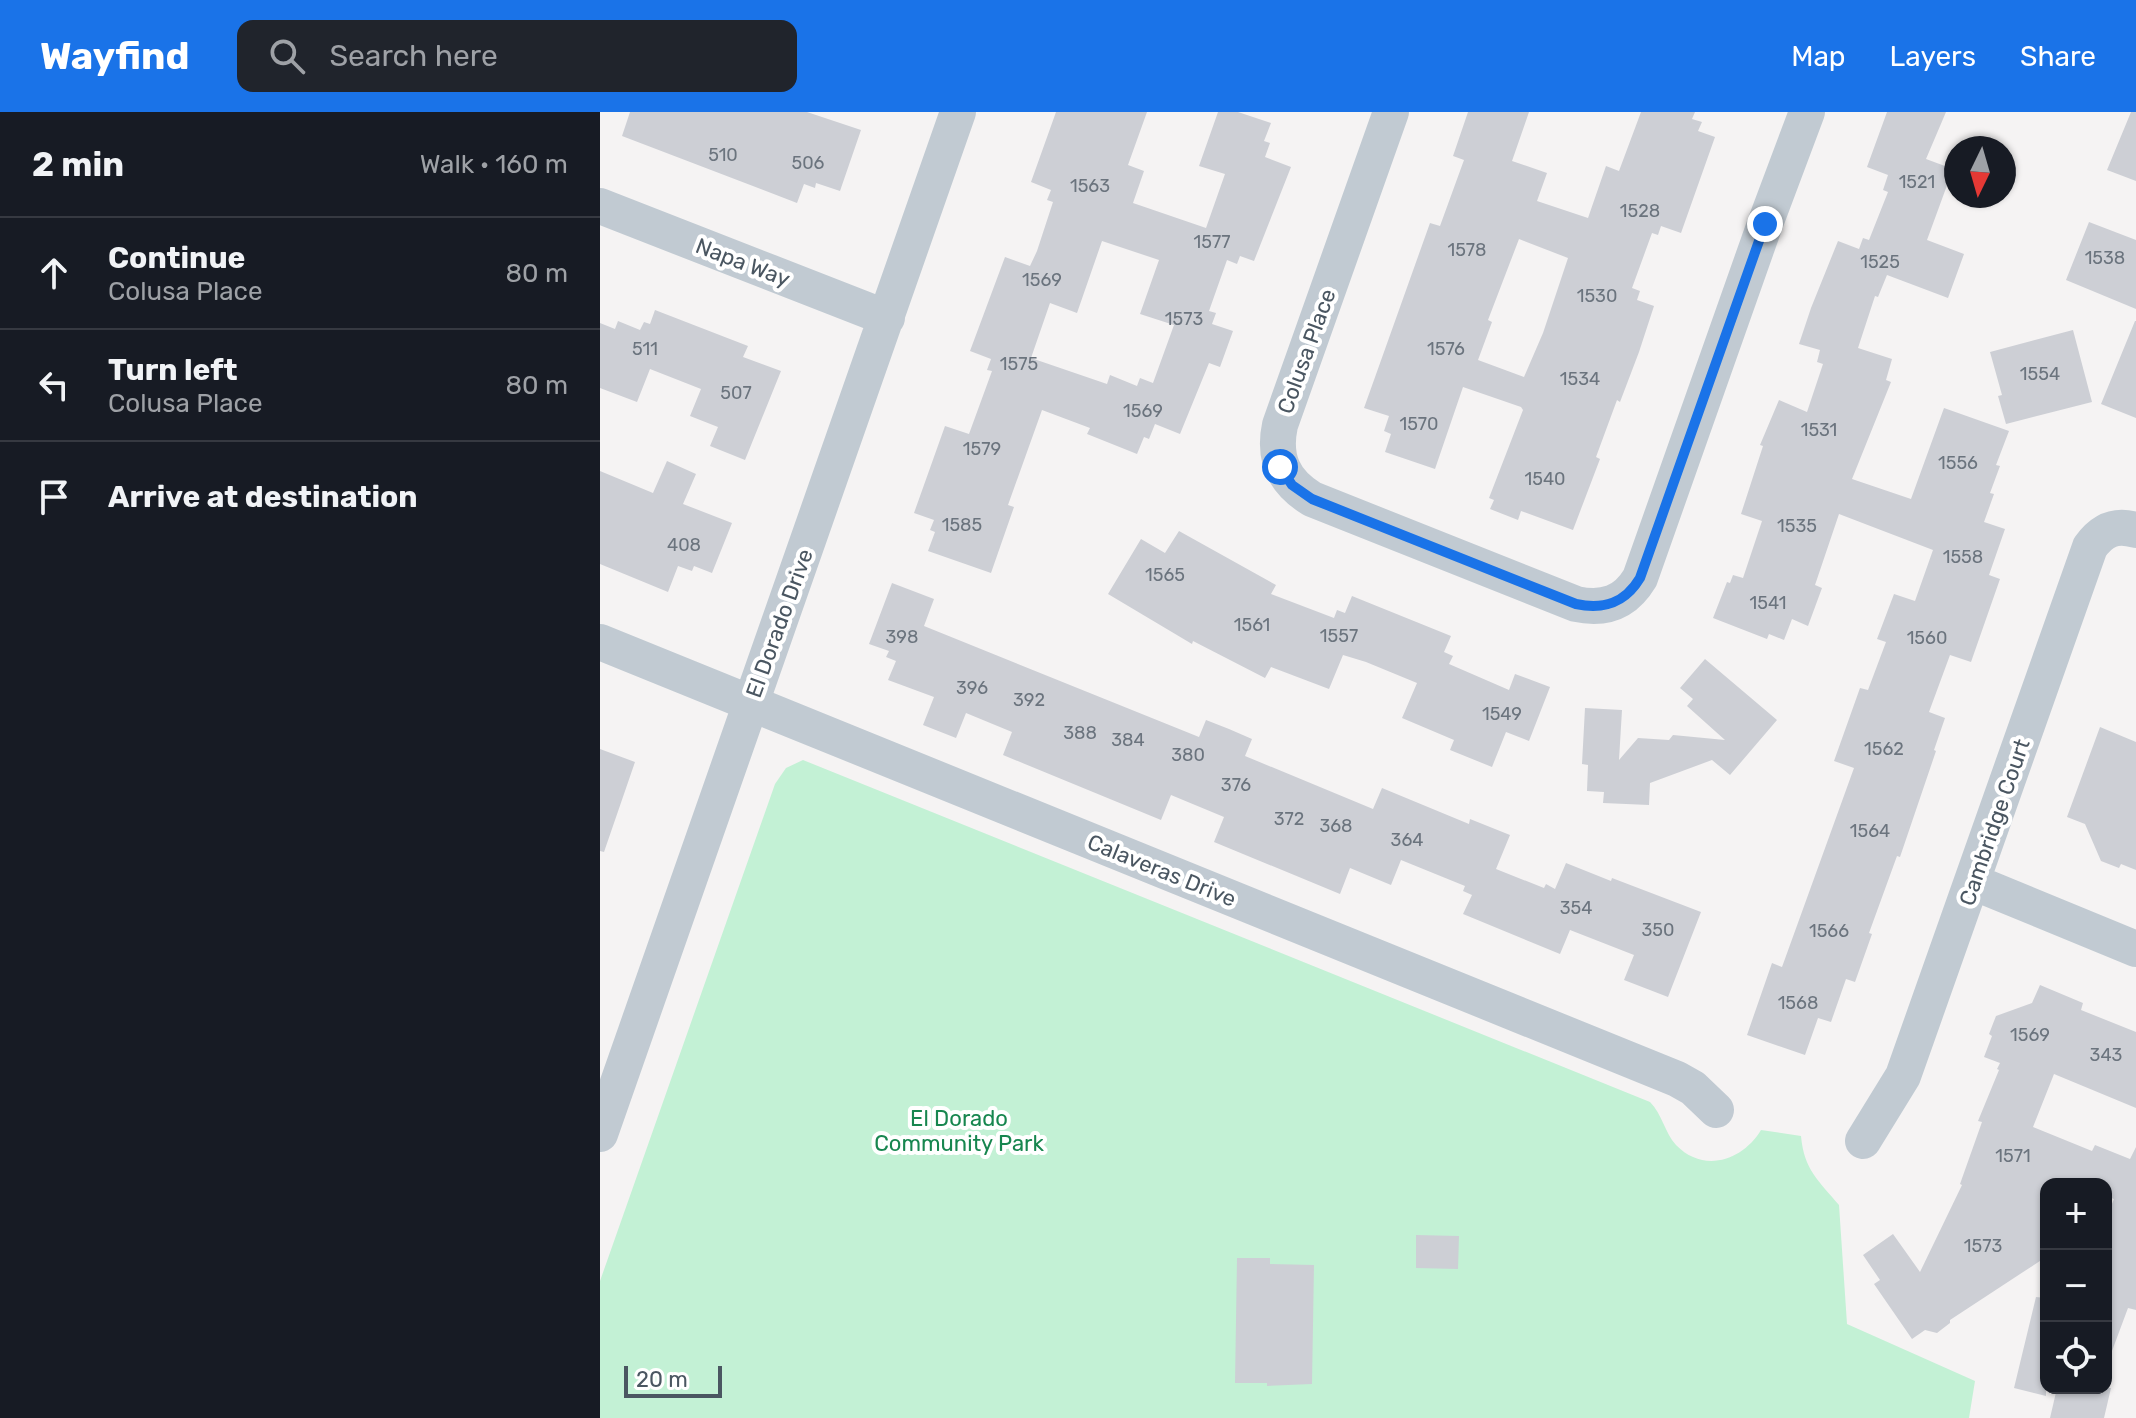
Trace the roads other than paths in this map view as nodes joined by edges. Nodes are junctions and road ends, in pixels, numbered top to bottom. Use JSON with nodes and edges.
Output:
{"nodes":[{"id":1,"x":958,"y":112,"type":"edge"},
{"id":2,"x":1391,"y":112,"type":"edge"},
{"id":3,"x":1807,"y":112,"type":"edge"},
{"id":4,"x":600,"y":206,"type":"edge"},
{"id":5,"x":887,"y":318,"type":"junction"},
{"id":6,"x":2136,"y":530,"type":"edge"},
{"id":7,"x":600,"y":642,"type":"edge"},
{"id":8,"x":750,"y":702,"type":"junction"},
{"id":9,"x":1973,"y":882,"type":"junction"},
{"id":10,"x":2136,"y":949,"type":"edge"},
{"id":11,"x":1716,"y":1110,"type":"dead end"},
{"id":12,"x":600,"y":1134,"type":"edge"},
{"id":13,"x":1863,"y":1141,"type":"dead end"}],
"edges":[{"from":1,"to":5,"type":"street","name":"El Dorado Drive"},
{"from":2,"to":3,"type":"street","name":"Colusa Place"},
{"from":4,"to":5,"type":"street","name":"Napa Way"},
{"from":5,"to":8,"type":"street","name":"El Dorado Drive"},
{"from":6,"to":9,"type":"street","name":"Cambridge Court"},
{"from":7,"to":8,"type":"street","name":"Calaveras Drive"},
{"from":8,"to":11,"type":"street","name":"Calaveras Drive"},
{"from":8,"to":12,"type":"street","name":"El Dorado Drive"},
{"from":9,"to":10,"type":"street"},
{"from":9,"to":13,"type":"street","name":"Cambridge Court"}]}
